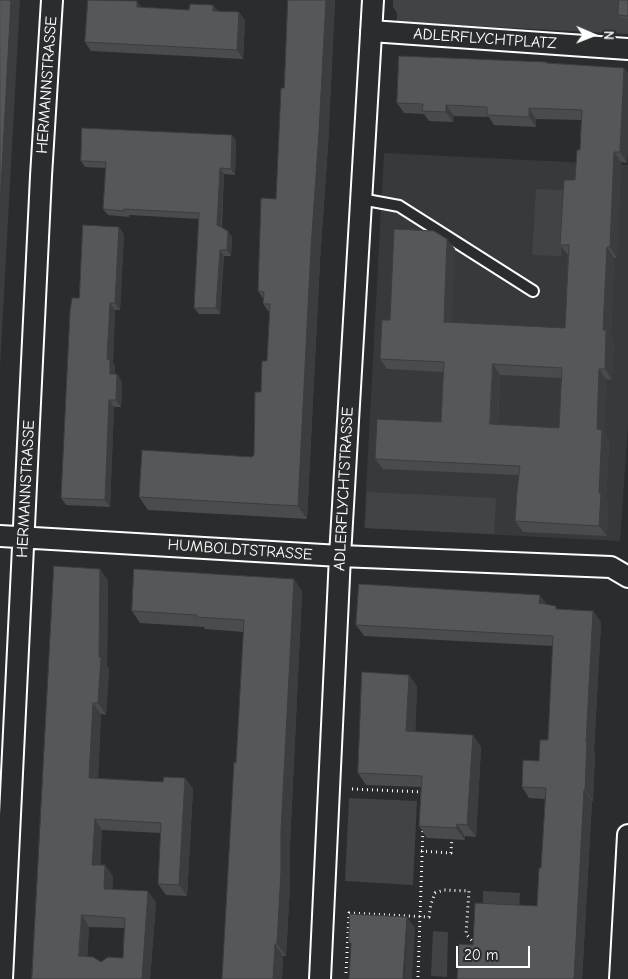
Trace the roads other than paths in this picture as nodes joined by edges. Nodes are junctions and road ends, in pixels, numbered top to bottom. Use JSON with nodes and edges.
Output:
{"nodes":[{"id":1,"x":52,"y":0,"type":"edge"},
{"id":2,"x":373,"y":0,"type":"edge"},
{"id":3,"x":371,"y":32,"type":"junction"},
{"id":4,"x":628,"y":49,"type":"edge"},
{"id":5,"x":361,"y":199,"type":"junction"},
{"id":6,"x":533,"y":291,"type":"dead end"},
{"id":7,"x":0,"y":536,"type":"edge"},
{"id":8,"x":24,"y":537,"type":"junction"},
{"id":9,"x":340,"y":556,"type":"junction"},
{"id":10,"x":628,"y":577,"type":"edge"},
{"id":11,"x":628,"y":835,"type":"edge"},
{"id":12,"x":2,"y":979,"type":"edge"},
{"id":13,"x":320,"y":979,"type":"edge"},
{"id":14,"x":620,"y":979,"type":"edge"}],
"edges":[{"from":1,"to":8,"type":"street","name":"HERMANNSTRASSE"},
{"from":2,"to":3,"type":"street","name":"ADLERFLYCHTSTRASSE"},
{"from":3,"to":4,"type":"street","name":"ADLERFLYCHTPLATZ"},
{"from":3,"to":5,"type":"street","name":"ADLERFLYCHTSTRASSE"},
{"from":5,"to":6,"type":"lane"},
{"from":5,"to":9,"type":"street","name":"ADLERFLYCHTSTRASSE"},
{"from":7,"to":8,"type":"street","name":"HUMBOLDTSTRASSE"},
{"from":8,"to":9,"type":"street","name":"HUMBOLDTSTRASSE"},
{"from":8,"to":12,"type":"street","name":"HERMANNSTRASSE"},
{"from":9,"to":10,"type":"street","name":"HUMBOLDTSTRASSE"},
{"from":9,"to":13,"type":"street","name":"ADLERFLYCHTSTRASSE"},
{"from":11,"to":14,"type":"street"}]}
